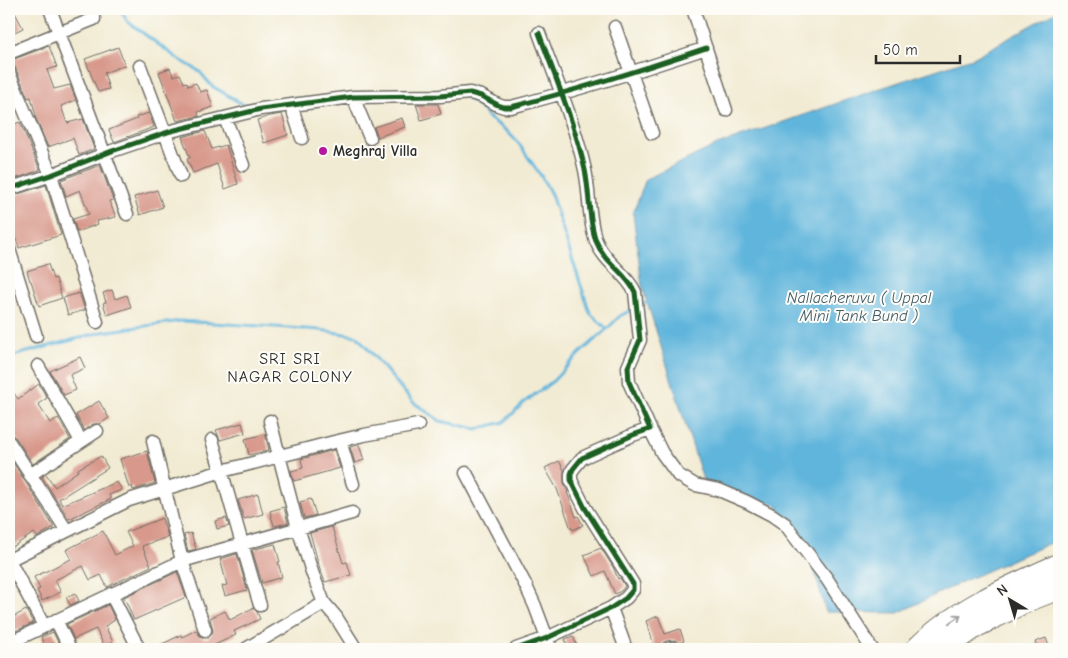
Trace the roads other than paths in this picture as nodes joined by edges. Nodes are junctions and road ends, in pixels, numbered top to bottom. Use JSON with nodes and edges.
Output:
{"nodes":[{"id":1,"x":50,"y":9,"type":"edge"},
{"id":2,"x":693,"y":9,"type":"edge"},
{"id":3,"x":94,"y":19,"type":"dead end"},
{"id":4,"x":615,"y":27,"type":"dead end"},
{"id":5,"x":539,"y":33,"type":"dead end"},
{"id":6,"x":59,"y":34,"type":"junction"},
{"id":7,"x":706,"y":48,"type":"junction"},
{"id":8,"x":9,"y":53,"type":"edge"},
{"id":9,"x":140,"y":66,"type":"dead end"},
{"id":10,"x":9,"y":73,"type":"edge"},
{"id":11,"x":631,"y":73,"type":"junction"},
{"id":12,"x":562,"y":94,"type":"junction"},
{"id":13,"x":353,"y":97,"type":"junction"},
{"id":14,"x":291,"y":105,"type":"junction"},
{"id":15,"x":726,"y":110,"type":"dead end"},
{"id":16,"x":225,"y":118,"type":"junction"},
{"id":17,"x":164,"y":133,"type":"junction"},
{"id":18,"x":652,"y":133,"type":"dead end"},
{"id":19,"x":302,"y":138,"type":"dead end"},
{"id":20,"x":370,"y":138,"type":"dead end"},
{"id":21,"x":105,"y":154,"type":"junction"},
{"id":22,"x":243,"y":165,"type":"dead end"},
{"id":23,"x":51,"y":175,"type":"junction"},
{"id":24,"x":181,"y":176,"type":"dead end"},
{"id":25,"x":9,"y":189,"type":"edge"},
{"id":26,"x":127,"y":214,"type":"dead end"},
{"id":27,"x":9,"y":249,"type":"edge"},
{"id":28,"x":97,"y":322,"type":"dead end"},
{"id":29,"x":36,"y":336,"type":"dead end"},
{"id":30,"x":38,"y":366,"type":"dead end"},
{"id":31,"x":270,"y":421,"type":"dead end"},
{"id":32,"x":418,"y":425,"type":"dead end"},
{"id":33,"x":650,"y":429,"type":"junction"},
{"id":34,"x":98,"y":431,"type":"dead end"},
{"id":35,"x":212,"y":440,"type":"dead end"},
{"id":36,"x":340,"y":440,"type":"junction"},
{"id":37,"x":81,"y":441,"type":"junction"},
{"id":38,"x":153,"y":441,"type":"dead end"},
{"id":39,"x":9,"y":442,"type":"edge"},
{"id":40,"x":279,"y":457,"type":"junction"},
{"id":41,"x":222,"y":471,"type":"junction"},
{"id":42,"x":466,"y":473,"type":"dead end"},
{"id":43,"x":30,"y":475,"type":"junction"},
{"id":44,"x":353,"y":484,"type":"dead end"},
{"id":45,"x":165,"y":488,"type":"junction"},
{"id":46,"x":352,"y":513,"type":"dead end"},
{"id":47,"x":298,"y":528,"type":"junction"},
{"id":48,"x":68,"y":531,"type":"junction"},
{"id":49,"x":242,"y":545,"type":"junction"},
{"id":50,"x":9,"y":560,"type":"edge"},
{"id":51,"x":182,"y":561,"type":"junction"},
{"id":52,"x":1059,"y":566,"type":"edge"},
{"id":53,"x":1059,"y":587,"type":"edge"},
{"id":54,"x":111,"y":594,"type":"junction"},
{"id":55,"x":324,"y":603,"type":"junction"},
{"id":56,"x":260,"y":605,"type":"dead end"},
{"id":57,"x":611,"y":608,"type":"junction"},
{"id":58,"x":56,"y":620,"type":"junction"},
{"id":59,"x":44,"y":626,"type":"junction"},
{"id":60,"x":205,"y":630,"type":"dead end"},
{"id":61,"x":9,"y":643,"type":"edge"},
{"id":62,"x":549,"y":644,"type":"edge"},
{"id":63,"x":70,"y":649,"type":"edge"},
{"id":64,"x":139,"y":649,"type":"edge"},
{"id":65,"x":246,"y":649,"type":"edge"},
{"id":66,"x":356,"y":649,"type":"edge"},
{"id":67,"x":516,"y":649,"type":"edge"},
{"id":68,"x":626,"y":649,"type":"edge"},
{"id":69,"x":872,"y":649,"type":"edge"},
{"id":70,"x":918,"y":649,"type":"edge"},
{"id":71,"x":944,"y":649,"type":"edge"}],
"edges":[{"from":1,"to":6,"type":"street"},
{"from":2,"to":7,"type":"street"},
{"from":3,"to":6,"type":"street"},
{"from":4,"to":11,"type":"street"},
{"from":5,"to":12,"type":"street"},
{"from":6,"to":8,"type":"street"},
{"from":6,"to":21,"type":"street"},
{"from":7,"to":11,"type":"street"},
{"from":7,"to":15,"type":"street"},
{"from":9,"to":17,"type":"street"},
{"from":10,"to":23,"type":"street"},
{"from":11,"to":12,"type":"street"},
{"from":11,"to":18,"type":"street"},
{"from":12,"to":13,"type":"street"},
{"from":12,"to":33,"type":"street"},
{"from":13,"to":14,"type":"street"},
{"from":13,"to":20,"type":"street"},
{"from":14,"to":16,"type":"street"},
{"from":14,"to":19,"type":"street"},
{"from":16,"to":17,"type":"street"},
{"from":16,"to":22,"type":"street"},
{"from":17,"to":21,"type":"street"},
{"from":17,"to":24,"type":"street"},
{"from":21,"to":23,"type":"street"},
{"from":21,"to":26,"type":"street"},
{"from":23,"to":25,"type":"street"},
{"from":23,"to":28,"type":"street"},
{"from":27,"to":29,"type":"street"},
{"from":30,"to":37,"type":"street"},
{"from":31,"to":40,"type":"street"},
{"from":32,"to":36,"type":"street"},
{"from":33,"to":57,"type":"street"},
{"from":33,"to":69,"type":"street"},
{"from":34,"to":37,"type":"street"},
{"from":35,"to":41,"type":"street"},
{"from":36,"to":40,"type":"street"},
{"from":36,"to":44,"type":"street"},
{"from":37,"to":43,"type":"street"},
{"from":38,"to":45,"type":"street"},
{"from":39,"to":43,"type":"street"},
{"from":40,"to":41,"type":"street"},
{"from":40,"to":47,"type":"street"},
{"from":41,"to":45,"type":"street"},
{"from":41,"to":49,"type":"street"},
{"from":42,"to":62,"type":"street"},
{"from":43,"to":48,"type":"street"},
{"from":45,"to":48,"type":"street"},
{"from":45,"to":51,"type":"street"},
{"from":46,"to":47,"type":"street"},
{"from":47,"to":49,"type":"street"},
{"from":47,"to":55,"type":"street"},
{"from":48,"to":50,"type":"street"},
{"from":49,"to":51,"type":"street"},
{"from":49,"to":56,"type":"street"},
{"from":50,"to":59,"type":"street"},
{"from":51,"to":54,"type":"street"},
{"from":51,"to":60,"type":"street"},
{"from":70,"to":52,"type":"highway","one_way":true},
{"from":53,"to":71,"type":"highway"},
{"from":54,"to":58,"type":"street"},
{"from":54,"to":64,"type":"street"},
{"from":55,"to":65,"type":"street"},
{"from":55,"to":66,"type":"street"},
{"from":57,"to":62,"type":"street"},
{"from":57,"to":68,"type":"street"},
{"from":58,"to":59,"type":"street"},
{"from":58,"to":63,"type":"street"},
{"from":59,"to":61,"type":"street"},
{"from":62,"to":67,"type":"street"}]}
